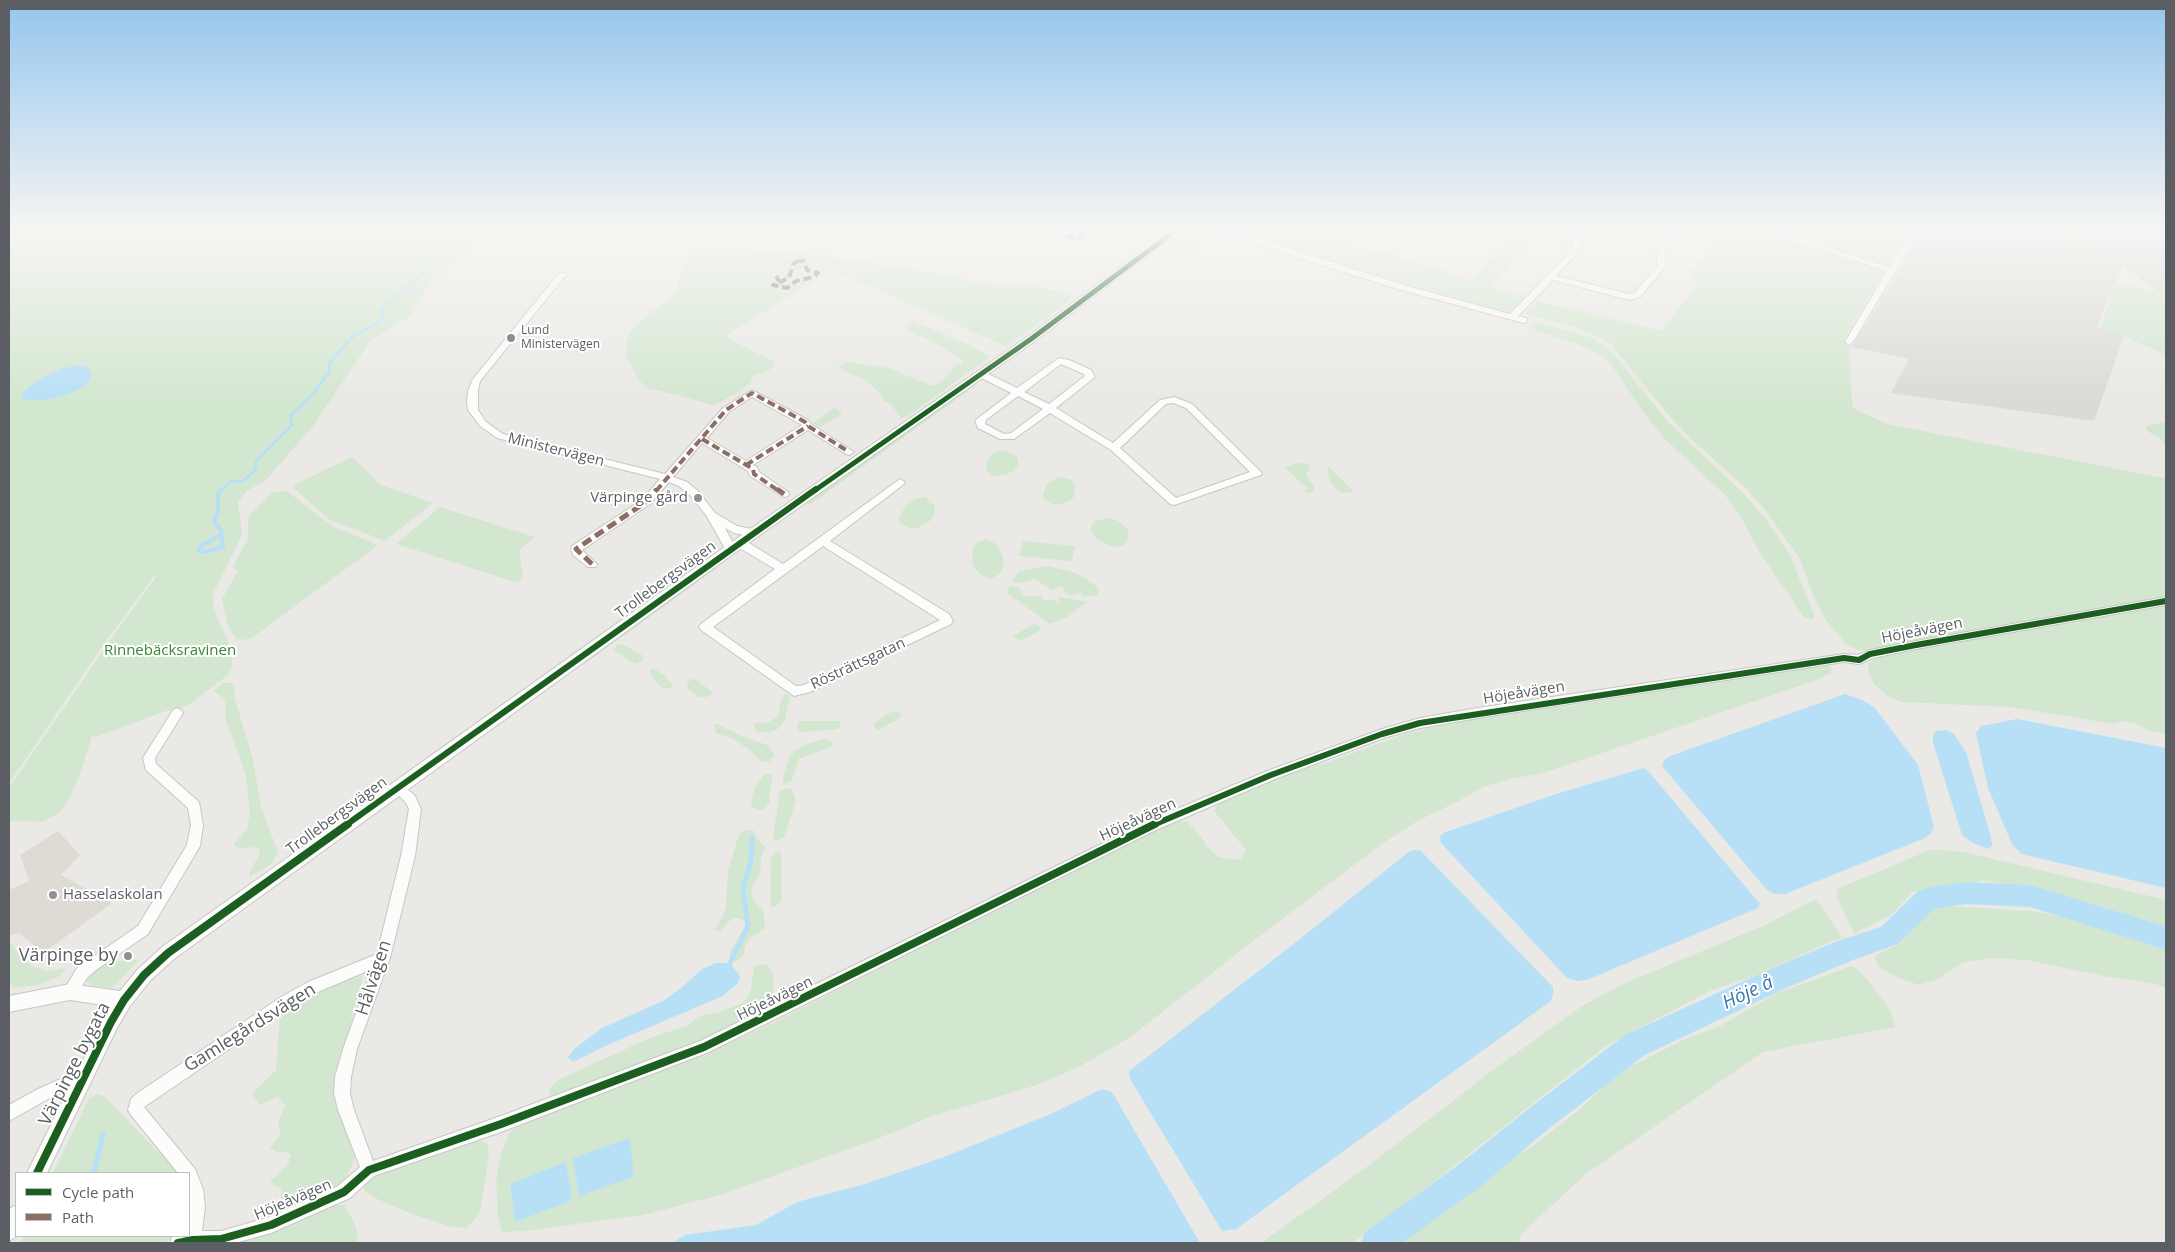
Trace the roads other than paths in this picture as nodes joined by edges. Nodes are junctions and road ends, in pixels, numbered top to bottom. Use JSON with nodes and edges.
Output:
{"nodes":[{"id":1,"x":553,"y":286,"type":"edge"},
{"id":2,"x":1100,"y":286,"type":"edge"},
{"id":3,"x":1399,"y":286,"type":"edge"},
{"id":4,"x":1542,"y":286,"type":"edge"},
{"id":5,"x":1588,"y":286,"type":"edge"},
{"id":6,"x":1644,"y":286,"type":"edge"},
{"id":7,"x":1882,"y":286,"type":"edge"},
{"id":8,"x":1512,"y":317,"type":"junction"},
{"id":9,"x":1524,"y":320,"type":"dead end"},
{"id":10,"x":1849,"y":342,"type":"dead end"},
{"id":11,"x":981,"y":374,"type":"junction"},
{"id":12,"x":1019,"y":393,"type":"junction"},
{"id":13,"x":1051,"y":408,"type":"junction"},
{"id":14,"x":808,"y":426,"type":"junction"},
{"id":15,"x":702,"y":439,"type":"junction"},
{"id":16,"x":1114,"y":448,"type":"junction"},
{"id":17,"x":849,"y":452,"type":"dead end"},
{"id":18,"x":746,"y":465,"type":"junction"},
{"id":19,"x":667,"y":478,"type":"junction"},
{"id":20,"x":900,"y":482,"type":"dead end"},
{"id":21,"x":784,"y":494,"type":"dead end"},
{"id":22,"x":710,"y":513,"type":"junction"},
{"id":23,"x":753,"y":534,"type":"junction"},
{"id":24,"x":823,"y":541,"type":"junction"},
{"id":25,"x":735,"y":546,"type":"junction"},
{"id":26,"x":592,"y":564,"type":"dead end"},
{"id":27,"x":783,"y":569,"type":"junction"},
{"id":28,"x":2166,"y":602,"type":"edge"},
{"id":29,"x":177,"y":713,"type":"dead end"},
{"id":30,"x":398,"y":788,"type":"junction"},
{"id":31,"x":168,"y":953,"type":"joint"},
{"id":32,"x":383,"y":958,"type":"junction"},
{"id":33,"x":70,"y":992,"type":"junction"},
{"id":34,"x":124,"y":1000,"type":"junction"},
{"id":35,"x":9,"y":1004,"type":"edge"},
{"id":36,"x":84,"y":1075,"type":"junction"},
{"id":37,"x":9,"y":1113,"type":"edge"},
{"id":38,"x":369,"y":1170,"type":"junction"},
{"id":39,"x":37,"y":1172,"type":"edge"},
{"id":40,"x":186,"y":1172,"type":"edge"},
{"id":41,"x":190,"y":1179,"type":"edge"},
{"id":42,"x":15,"y":1218,"type":"edge"},
{"id":43,"x":190,"y":1229,"type":"edge"},
{"id":44,"x":9,"y":1231,"type":"edge"},
{"id":45,"x":186,"y":1242,"type":"edge"}],
"edges":[{"from":1,"to":19,"type":"street","name":"Ministervägen"},
{"from":2,"to":11,"type":"street","name":"Trollebergsvägen"},
{"from":3,"to":8,"type":"street"},
{"from":4,"to":8,"type":"street"},
{"from":5,"to":6,"type":"street"},
{"from":7,"to":10,"type":"street"},
{"from":8,"to":9,"type":"street"},
{"from":11,"to":12,"type":"street"},
{"from":11,"to":23,"type":"street","name":"Trollebergsvägen"},
{"from":12,"to":13,"type":"street"},
{"from":12,"to":13,"type":"street"},
{"from":12,"to":13,"type":"street"},
{"from":13,"to":16,"type":"street"},
{"from":14,"to":15,"type":"street"},
{"from":14,"to":17,"type":"street"},
{"from":14,"to":18,"type":"street"},
{"from":15,"to":18,"type":"street"},
{"from":15,"to":19,"type":"street"},
{"from":16,"to":16,"type":"street"},
{"from":18,"to":21,"type":"street"},
{"from":19,"to":22,"type":"street","name":"Ministervägen"},
{"from":19,"to":26,"type":"street"},
{"from":20,"to":24,"type":"street","name":"Rösträttsgatan"},
{"from":22,"to":23,"type":"street","name":"Ministervägen"},
{"from":22,"to":25,"type":"street","name":"Ministervägen"},
{"from":23,"to":25,"type":"street","name":"Trollebergsvägen"},
{"from":24,"to":27,"type":"street","name":"Rösträttsgatan"},
{"from":24,"to":27,"type":"street","name":"Rösträttsgatan"},
{"from":25,"to":27,"type":"street"},
{"from":25,"to":30,"type":"street","name":"Trollebergsvägen"},
{"from":28,"to":38,"type":"street","name":"Höjeåvägen"},
{"from":29,"to":33,"type":"street"},
{"from":30,"to":31,"type":"street","name":"Trollebergsvägen"},
{"from":30,"to":32,"type":"street","name":"Hålvägen"},
{"from":31,"to":34,"type":"street","name":"Värpinge bygata"},
{"from":32,"to":38,"type":"street","name":"Hålvägen"},
{"from":32,"to":40,"type":"street","name":"Gamlegårdsvägen"},
{"from":33,"to":34,"type":"street"},
{"from":33,"to":35,"type":"street"},
{"from":34,"to":36,"type":"street","name":"Värpinge bygata"},
{"from":36,"to":37,"type":"street"},
{"from":36,"to":39,"type":"street","name":"Värpinge bygata"},
{"from":38,"to":45,"type":"street","name":"Höjeåvägen"},
{"from":41,"to":43,"type":"street"},
{"from":42,"to":44,"type":"street"}]}
